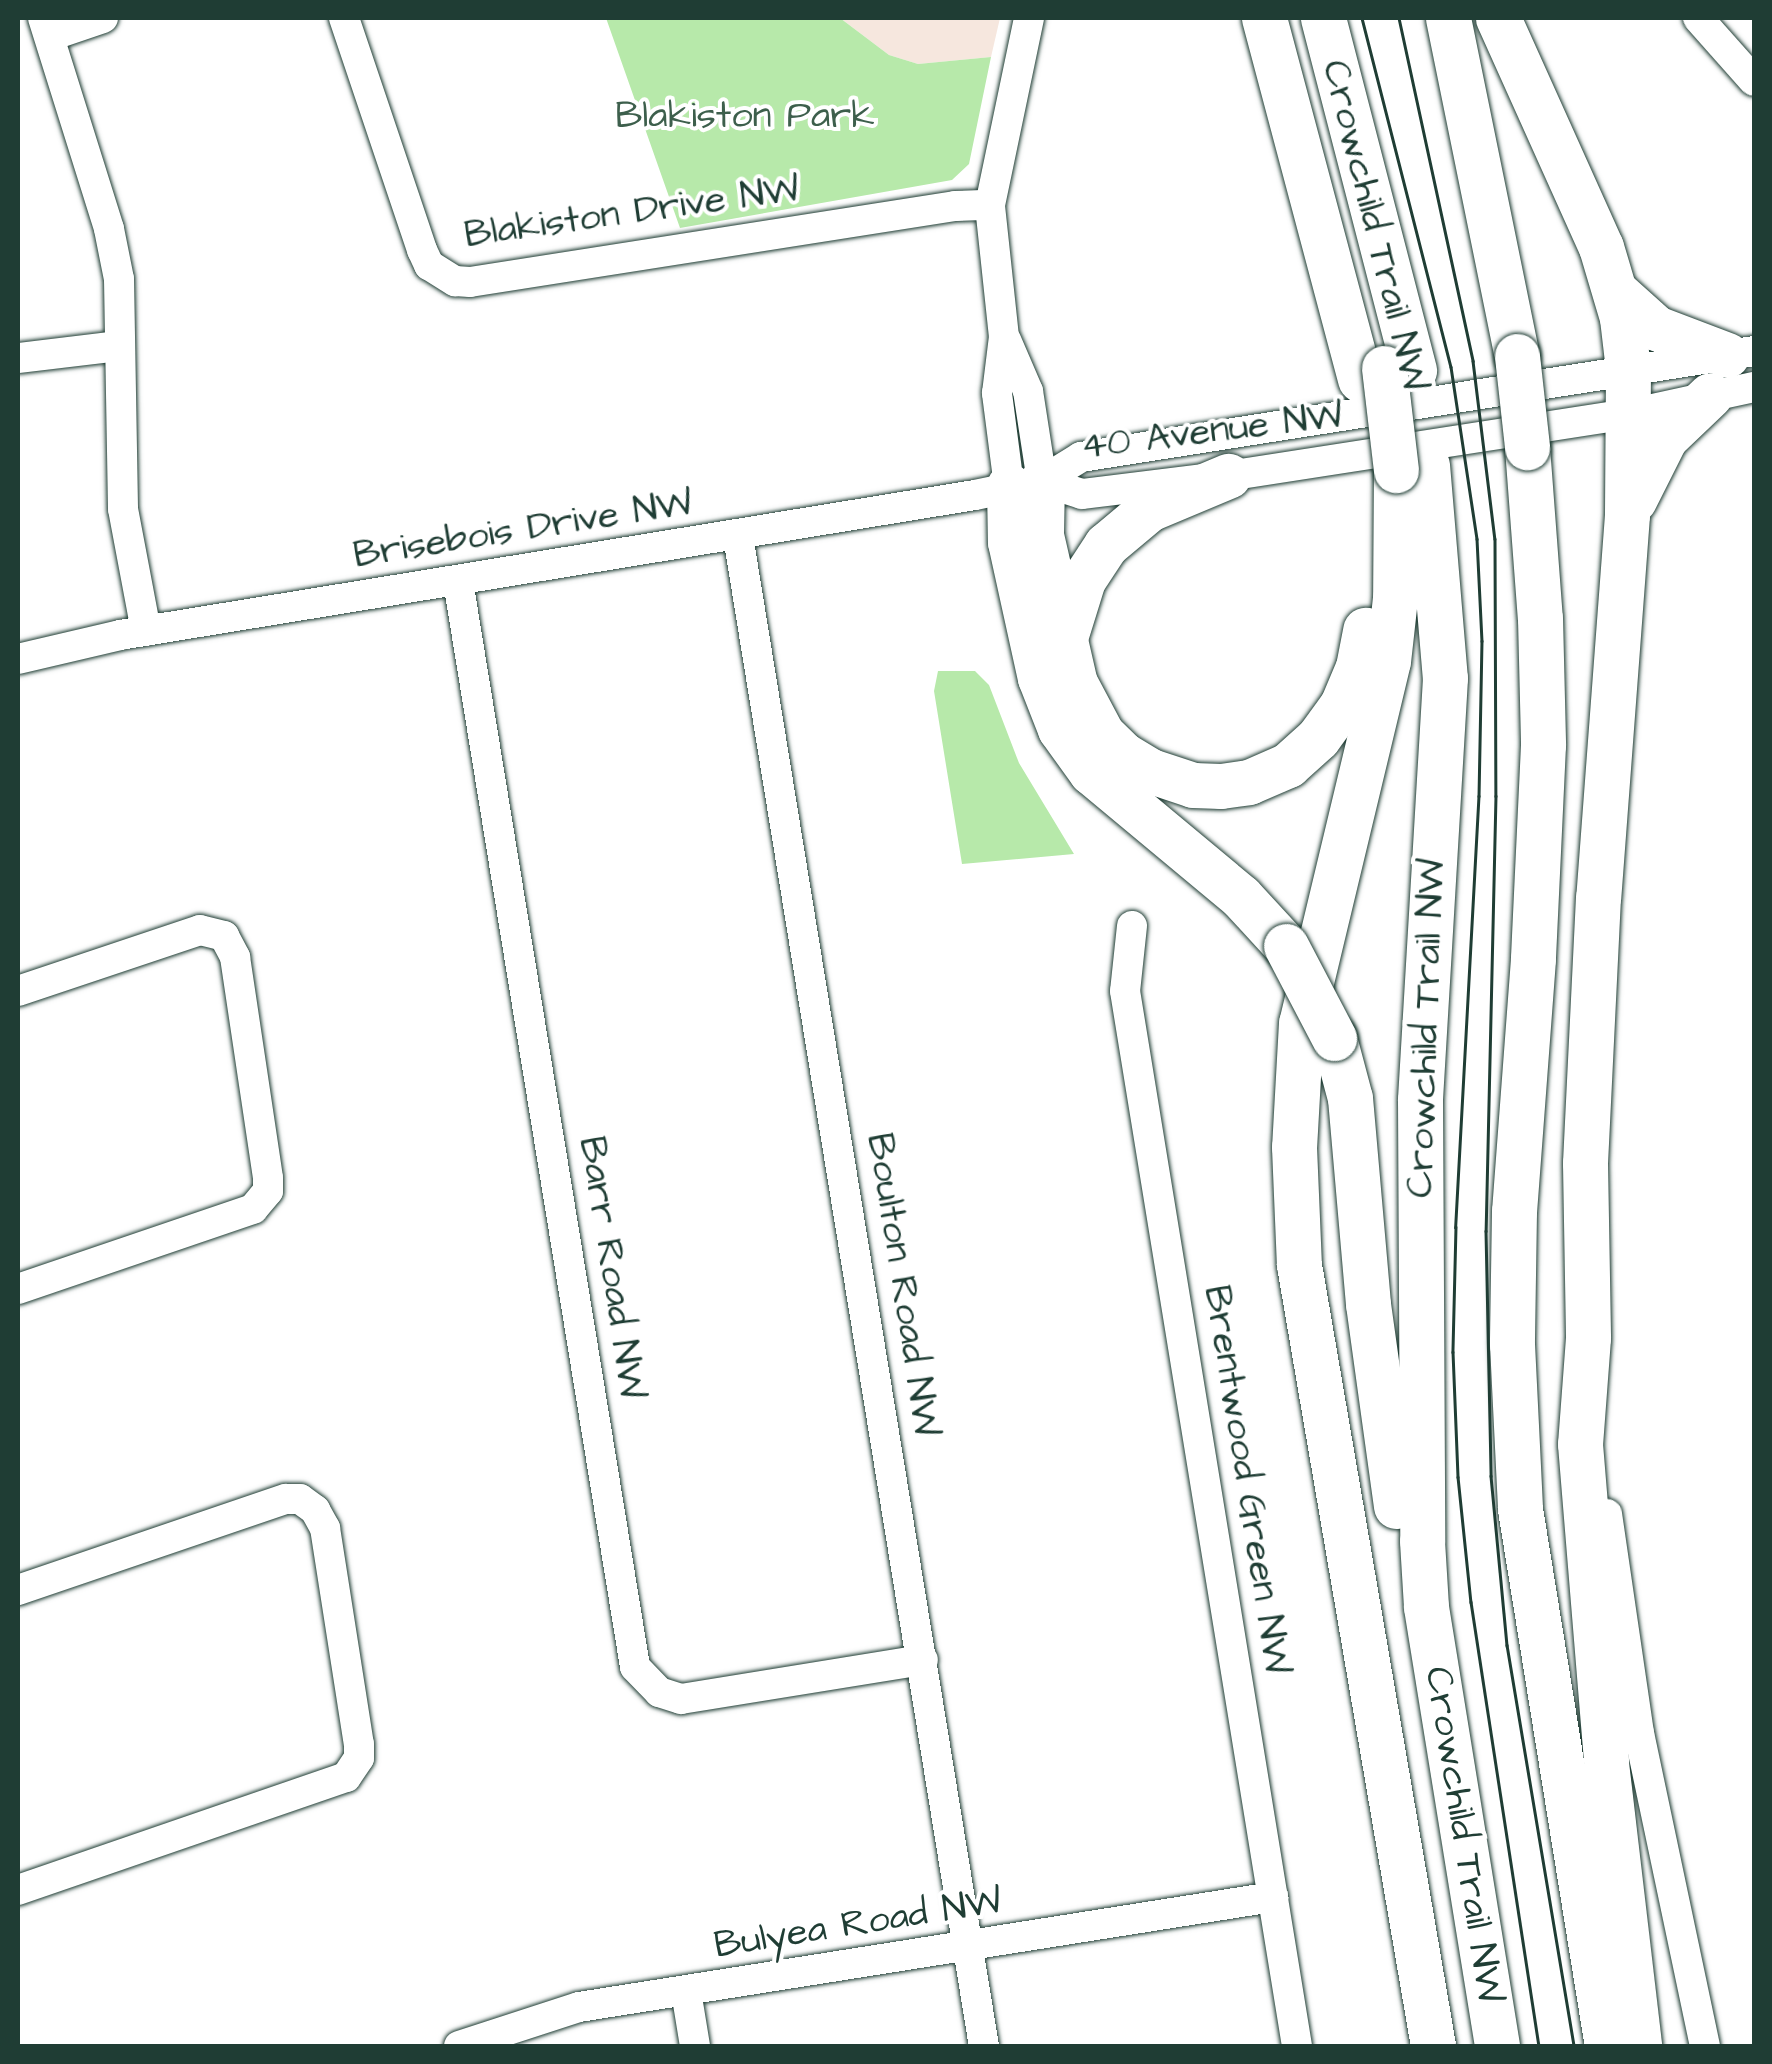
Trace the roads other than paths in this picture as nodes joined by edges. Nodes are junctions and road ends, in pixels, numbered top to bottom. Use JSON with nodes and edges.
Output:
{"nodes":[{"id":1,"x":104,"y":18,"type":"edge"},
{"id":2,"x":344,"y":18,"type":"edge"},
{"id":3,"x":1029,"y":18,"type":"edge"},
{"id":4,"x":1264,"y":18,"type":"edge"},
{"id":5,"x":1323,"y":18,"type":"edge"},
{"id":6,"x":1448,"y":18,"type":"edge"},
{"id":7,"x":1498,"y":18,"type":"edge"},
{"id":8,"x":1698,"y":18,"type":"edge"},
{"id":9,"x":46,"y":26,"type":"edge"},
{"id":10,"x":1754,"y":81,"type":"edge"},
{"id":11,"x":990,"y":205,"type":"junction"},
{"id":12,"x":1616,"y":293,"type":"junction"},
{"id":13,"x":118,"y":346,"type":"junction"},
{"id":14,"x":18,"y":358,"type":"edge"},
{"id":15,"x":1628,"y":369,"type":"junction"},
{"id":16,"x":1386,"y":372,"type":"junction"},
{"id":17,"x":1736,"y":372,"type":"edge"},
{"id":18,"x":1630,"y":414,"type":"junction"},
{"id":19,"x":1399,"y":470,"type":"junction"},
{"id":20,"x":1228,"y":476,"type":"junction"},
{"id":21,"x":1025,"y":483,"type":"junction"},
{"id":22,"x":1627,"y":515,"type":"junction"},
{"id":23,"x":738,"y":536,"type":"junction"},
{"id":24,"x":458,"y":582,"type":"junction"},
{"id":25,"x":146,"y":631,"type":"junction"},
{"id":26,"x":1063,"y":643,"type":"junction"},
{"id":27,"x":18,"y":659,"type":"edge"},
{"id":28,"x":1132,"y":926,"type":"dead end"},
{"id":29,"x":18,"y":991,"type":"edge"},
{"id":30,"x":18,"y":1290,"type":"edge"},
{"id":31,"x":1588,"y":1338,"type":"junction"},
{"id":32,"x":18,"y":1590,"type":"edge"},
{"id":33,"x":1426,"y":1606,"type":"junction"},
{"id":34,"x":923,"y":1660,"type":"junction"},
{"id":35,"x":18,"y":1890,"type":"edge"},
{"id":36,"x":1273,"y":1897,"type":"junction"},
{"id":37,"x":968,"y":1947,"type":"junction"},
{"id":38,"x":686,"y":1991,"type":"junction"},
{"id":39,"x":459,"y":2046,"type":"edge"},
{"id":40,"x":696,"y":2046,"type":"edge"},
{"id":41,"x":984,"y":2046,"type":"edge"},
{"id":42,"x":1297,"y":2046,"type":"edge"},
{"id":43,"x":1433,"y":2046,"type":"edge"},
{"id":44,"x":1497,"y":2046,"type":"edge"},
{"id":45,"x":1607,"y":2046,"type":"edge"},
{"id":46,"x":1639,"y":2046,"type":"edge"},
{"id":47,"x":1705,"y":2046,"type":"edge"}],
"edges":[{"from":1,"to":9,"type":"street"},
{"from":2,"to":11,"type":"street","name":"Blakiston Drive NW"},
{"from":3,"to":11,"type":"street"},
{"from":4,"to":16,"type":"highway"},
{"from":5,"to":16,"type":"highway","name":"Crowchild Trail NW"},
{"from":6,"to":45,"type":"highway","bridge":true},
{"from":7,"to":12,"type":"highway"},
{"from":8,"to":10,"type":"street"},
{"from":9,"to":13,"type":"street"},
{"from":11,"to":21,"type":"street"},
{"from":12,"to":15,"type":"highway"},
{"from":12,"to":17,"type":"highway"},
{"from":13,"to":14,"type":"street"},
{"from":13,"to":25,"type":"street"},
{"from":15,"to":17,"type":"street","name":"40 Avenue NW"},
{"from":15,"to":18,"type":"highway"},
{"from":15,"to":21,"type":"street","name":"40 Avenue NW"},
{"from":16,"to":19,"type":"highway","name":"Crowchild Trail NW"},
{"from":17,"to":18,"type":"street","name":"40 Avenue NW"},
{"from":17,"to":22,"type":"highway"},
{"from":18,"to":20,"type":"street","name":"40 Avenue NW"},
{"from":18,"to":22,"type":"highway"},
{"from":19,"to":26,"type":"highway"},
{"from":19,"to":33,"type":"highway","name":"Crowchild Trail NW"},
{"from":19,"to":43,"type":"highway"},
{"from":20,"to":21,"type":"street","name":"40 Avenue NW"},
{"from":20,"to":26,"type":"highway"},
{"from":21,"to":23,"type":"street","name":"Brisebois Drive NW"},
{"from":21,"to":26,"type":"highway"},
{"from":21,"to":33,"type":"highway","bridge":true},
{"from":22,"to":31,"type":"highway"},
{"from":23,"to":24,"type":"street","name":"Brisebois Drive NW"},
{"from":23,"to":34,"type":"street","name":"Boulton Road NW"},
{"from":24,"to":25,"type":"street","name":"Brisebois Drive NW"},
{"from":24,"to":34,"type":"street","name":"Barr Road NW"},
{"from":25,"to":27,"type":"street","name":"Brisebois Drive NW"},
{"from":28,"to":36,"type":"street","name":"Brentwood Green NW"},
{"from":29,"to":30,"type":"street"},
{"from":31,"to":46,"type":"highway"},
{"from":31,"to":47,"type":"street"},
{"from":32,"to":35,"type":"street"},
{"from":33,"to":44,"type":"highway","name":"Crowchild Trail NW"},
{"from":34,"to":37,"type":"street","name":"Boulton Road NW"},
{"from":36,"to":37,"type":"street","name":"Bulyea Road NW"},
{"from":36,"to":42,"type":"street","name":"Brentwood Green NW"},
{"from":37,"to":38,"type":"street","name":"Bulyea Road NW"},
{"from":37,"to":41,"type":"street","name":"Boulton Road NW"},
{"from":38,"to":39,"type":"street","name":"Bulyea Road NW"},
{"from":38,"to":40,"type":"street"}]}
